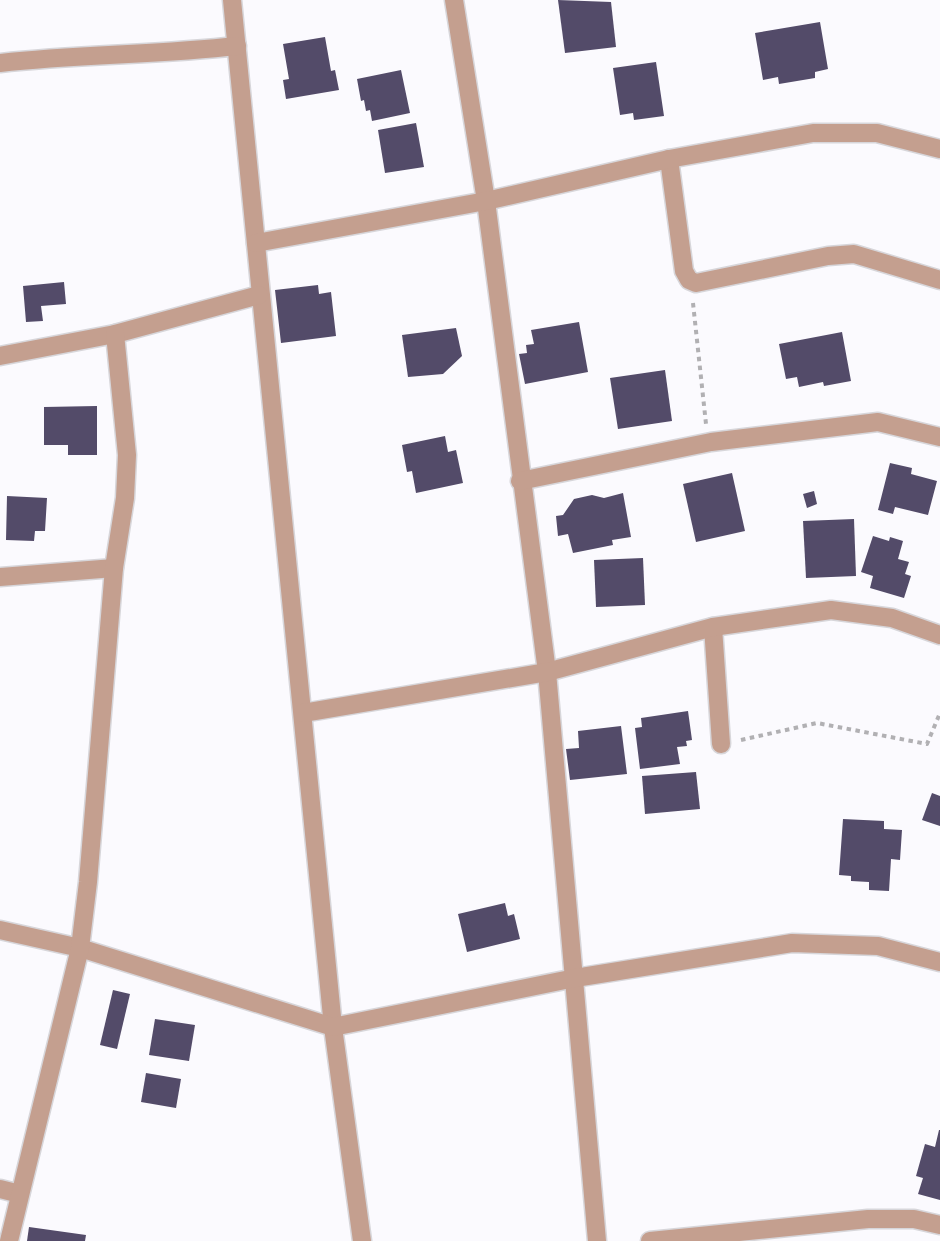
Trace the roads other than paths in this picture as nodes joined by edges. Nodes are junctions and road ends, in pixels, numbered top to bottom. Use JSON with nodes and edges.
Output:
{"nodes":[{"id":1,"x":232,"y":0,"type":"edge"},
{"id":2,"x":454,"y":0,"type":"edge"},
{"id":3,"x":237,"y":46,"type":"junction"},
{"id":4,"x":0,"y":63,"type":"edge"},
{"id":5,"x":940,"y":149,"type":"edge"},
{"id":6,"x":669,"y":159,"type":"junction"},
{"id":7,"x":486,"y":201,"type":"junction"},
{"id":8,"x":256,"y":243,"type":"junction"},
{"id":9,"x":940,"y":280,"type":"edge"},
{"id":10,"x":259,"y":296,"type":"junction"},
{"id":11,"x":115,"y":334,"type":"junction"},
{"id":12,"x":0,"y":356,"type":"edge"},
{"id":13,"x":940,"y":437,"type":"edge"},
{"id":14,"x":520,"y":481,"type":"junction"},
{"id":15,"x":114,"y":568,"type":"junction"},
{"id":16,"x":0,"y":577,"type":"edge"},
{"id":17,"x":713,"y":627,"type":"junction"},
{"id":18,"x":940,"y":635,"type":"edge"},
{"id":19,"x":547,"y":672,"type":"junction"},
{"id":20,"x":303,"y":713,"type":"junction"},
{"id":21,"x":721,"y":744,"type":"road end"},
{"id":22,"x":0,"y":930,"type":"edge"},
{"id":23,"x":80,"y":948,"type":"junction"},
{"id":24,"x":940,"y":962,"type":"edge"},
{"id":25,"x":574,"y":978,"type":"junction"},
{"id":26,"x":333,"y":1027,"type":"junction"},
{"id":27,"x":0,"y":1189,"type":"edge"},
{"id":28,"x":20,"y":1194,"type":"junction"},
{"id":29,"x":940,"y":1225,"type":"edge"},
{"id":30,"x":9,"y":1241,"type":"edge"},
{"id":31,"x":362,"y":1241,"type":"edge"},
{"id":32,"x":597,"y":1241,"type":"edge"},
{"id":33,"x":650,"y":1241,"type":"edge"}],
"edges":[{"from":1,"to":3,"type":"street"},
{"from":2,"to":7,"type":"street"},
{"from":3,"to":4,"type":"street"},
{"from":3,"to":8,"type":"street"},
{"from":5,"to":6,"type":"street"},
{"from":6,"to":7,"type":"street"},
{"from":6,"to":9,"type":"street"},
{"from":7,"to":8,"type":"street"},
{"from":7,"to":14,"type":"street"},
{"from":8,"to":10,"type":"street"},
{"from":10,"to":11,"type":"street"},
{"from":10,"to":20,"type":"street"},
{"from":11,"to":12,"type":"street"},
{"from":11,"to":15,"type":"street"},
{"from":13,"to":14,"type":"street"},
{"from":14,"to":19,"type":"street"},
{"from":15,"to":16,"type":"street"},
{"from":15,"to":23,"type":"street"},
{"from":17,"to":18,"type":"street"},
{"from":17,"to":19,"type":"street"},
{"from":17,"to":21,"type":"street"},
{"from":19,"to":20,"type":"street"},
{"from":19,"to":25,"type":"street"},
{"from":20,"to":26,"type":"street"},
{"from":22,"to":23,"type":"street"},
{"from":23,"to":26,"type":"street"},
{"from":23,"to":28,"type":"street"},
{"from":24,"to":25,"type":"street"},
{"from":25,"to":26,"type":"street"},
{"from":25,"to":32,"type":"street"},
{"from":26,"to":31,"type":"street"},
{"from":27,"to":28,"type":"street"},
{"from":28,"to":30,"type":"street"},
{"from":29,"to":33,"type":"street"}]}
